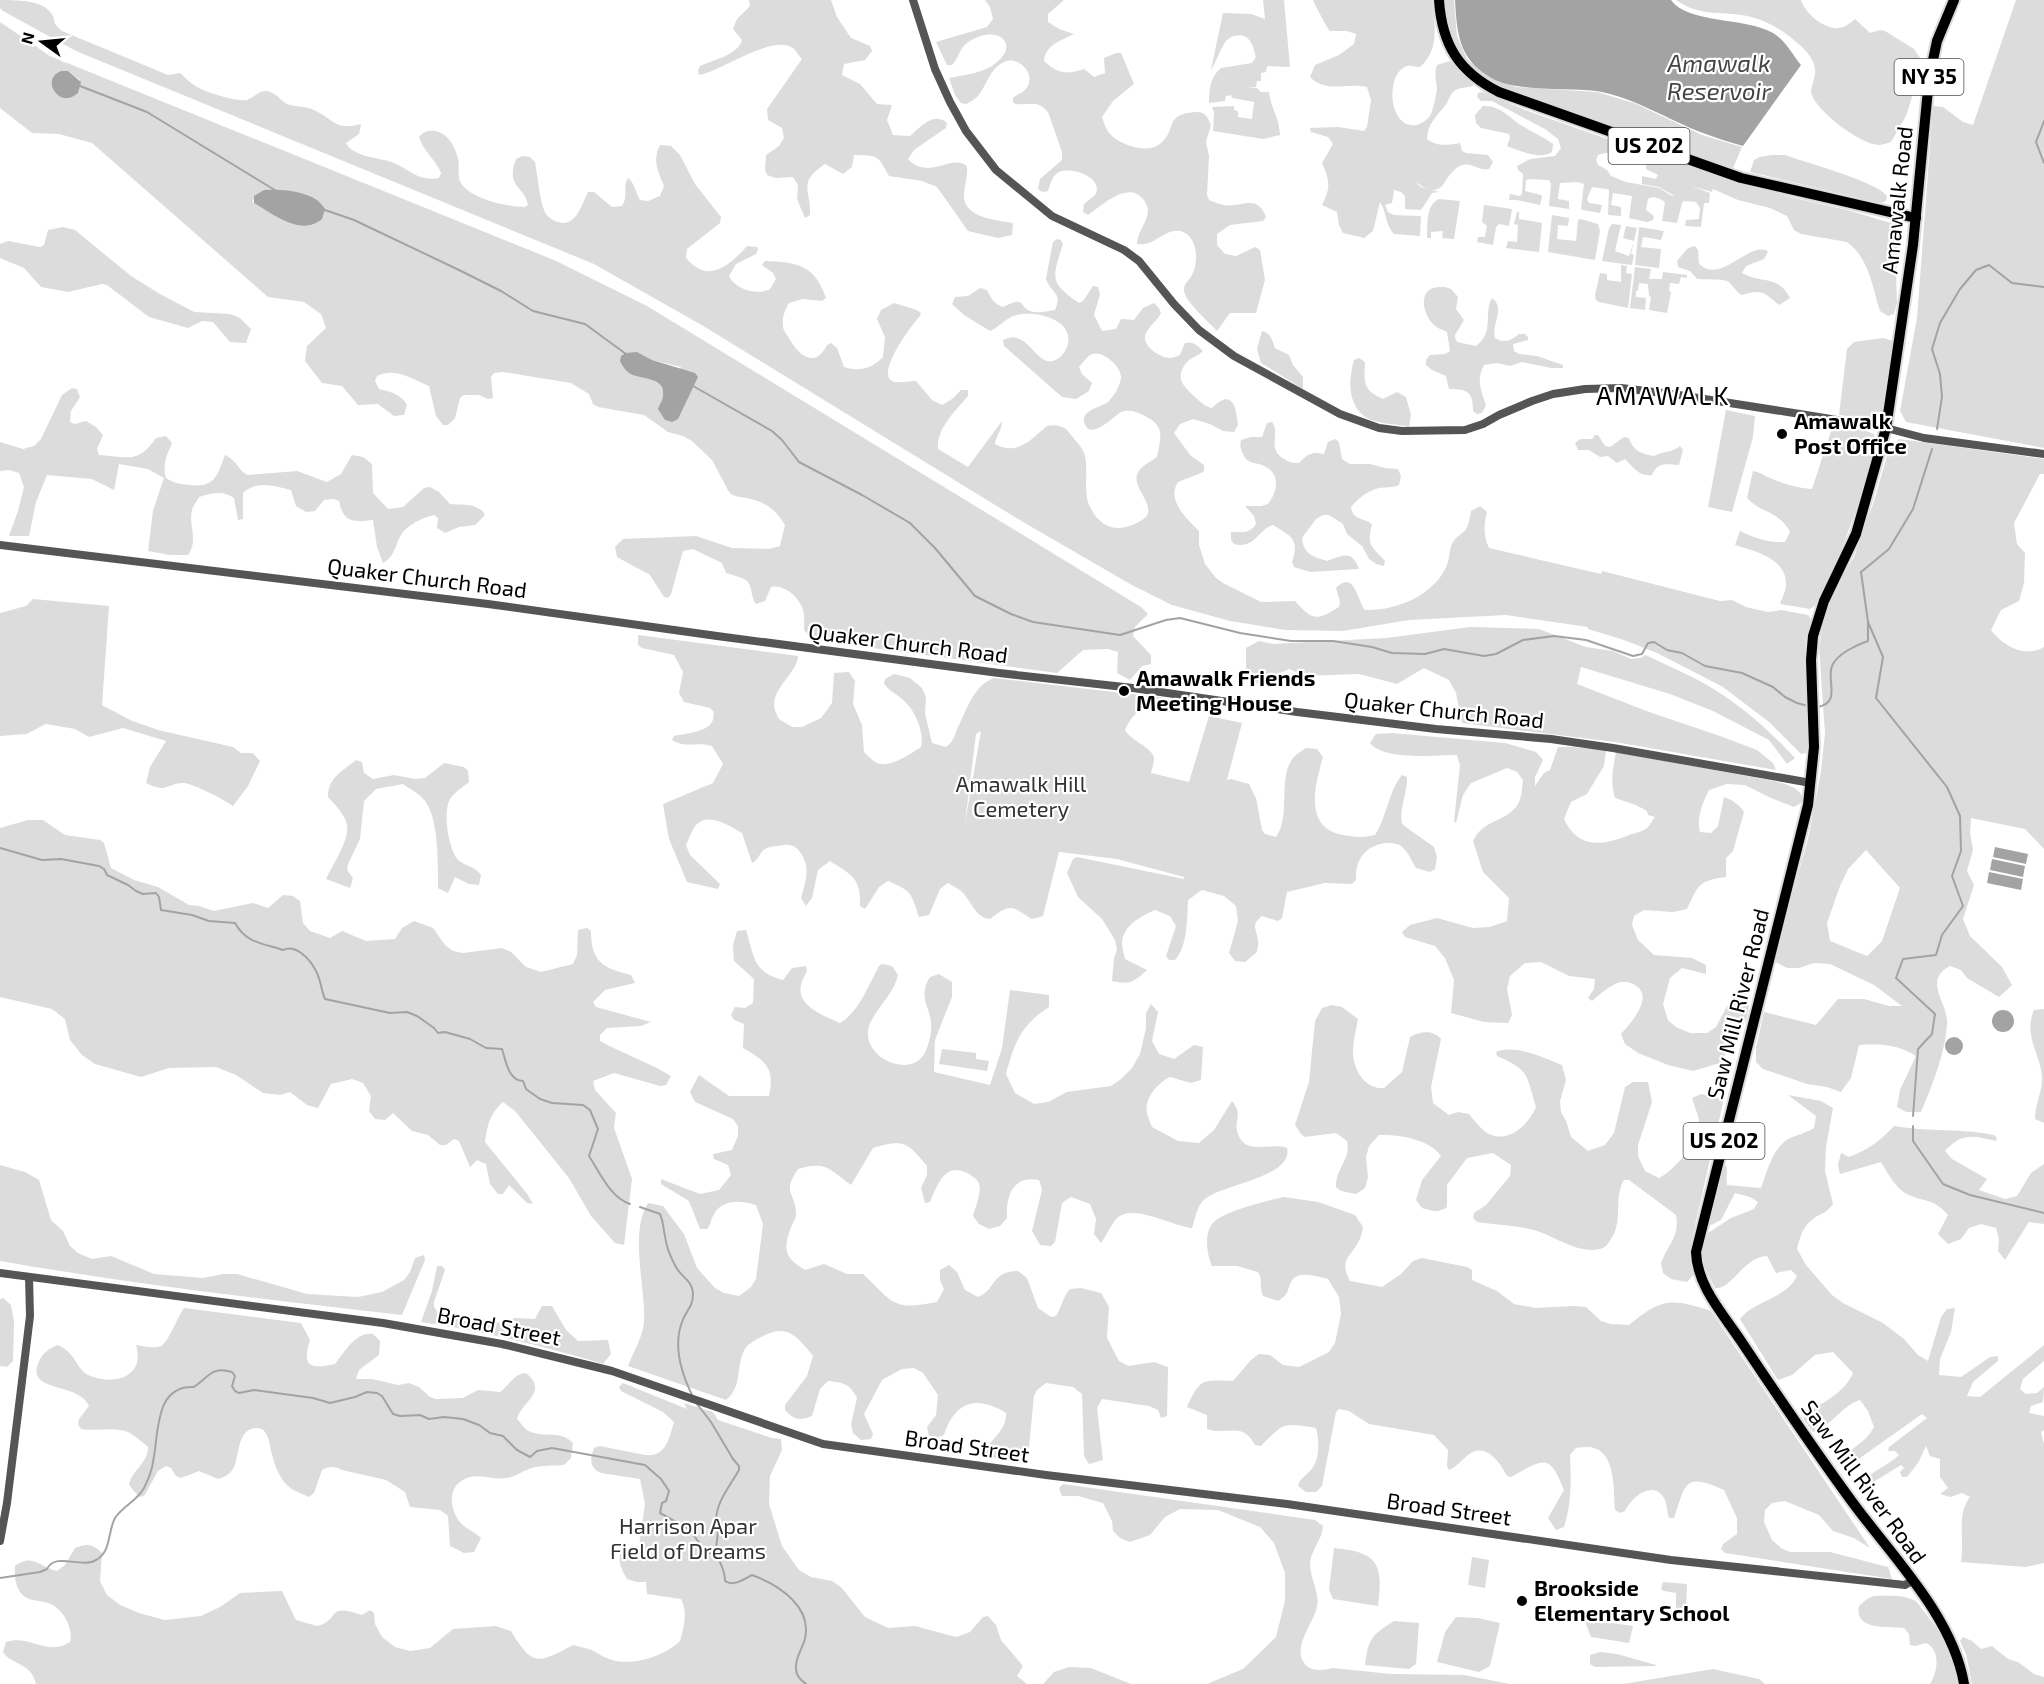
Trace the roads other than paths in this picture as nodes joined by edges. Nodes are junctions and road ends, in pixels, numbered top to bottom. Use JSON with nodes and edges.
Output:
{"nodes":[{"id":1,"x":913,"y":0,"type":"edge"},
{"id":2,"x":1439,"y":0,"type":"edge"},
{"id":3,"x":1954,"y":0,"type":"edge"},
{"id":4,"x":1917,"y":212,"type":"junction"},
{"id":5,"x":1901,"y":337,"type":"joint"},
{"id":6,"x":1886,"y":428,"type":"junction"},
{"id":7,"x":2044,"y":454,"type":"edge"},
{"id":8,"x":0,"y":545,"type":"edge"},
{"id":9,"x":1811,"y":783,"type":"junction"},
{"id":10,"x":0,"y":1273,"type":"edge"},
{"id":11,"x":29,"y":1277,"type":"junction"},
{"id":12,"x":0,"y":1541,"type":"edge"},
{"id":13,"x":1912,"y":1581,"type":"junction"},
{"id":14,"x":1964,"y":1684,"type":"edge"}],
"edges":[{"from":1,"to":6,"type":"street"},
{"from":2,"to":4,"type":"main road","number":"US 202"},
{"from":3,"to":4,"type":"main road","name":"Amawalk Road","number":"NY 35"},
{"from":4,"to":5,"type":"main road","name":"Amawalk Road","number":"US 202"},
{"from":5,"to":6,"type":"main road","name":"Saw Mill River Road","number":"US 202"},
{"from":6,"to":7,"type":"street"},
{"from":6,"to":9,"type":"main road","name":"Saw Mill River Road","number":"US 202"},
{"from":8,"to":9,"type":"street","name":"Quaker Church Road"},
{"from":9,"to":13,"type":"main road","name":"Saw Mill River Road","number":"US 202"},
{"from":10,"to":11,"type":"street","name":"Broad Street"},
{"from":11,"to":12,"type":"street"},
{"from":11,"to":13,"type":"street","name":"Broad Street"},
{"from":13,"to":14,"type":"main road","name":"Saw Mill River Road","number":"US 202"}]}
